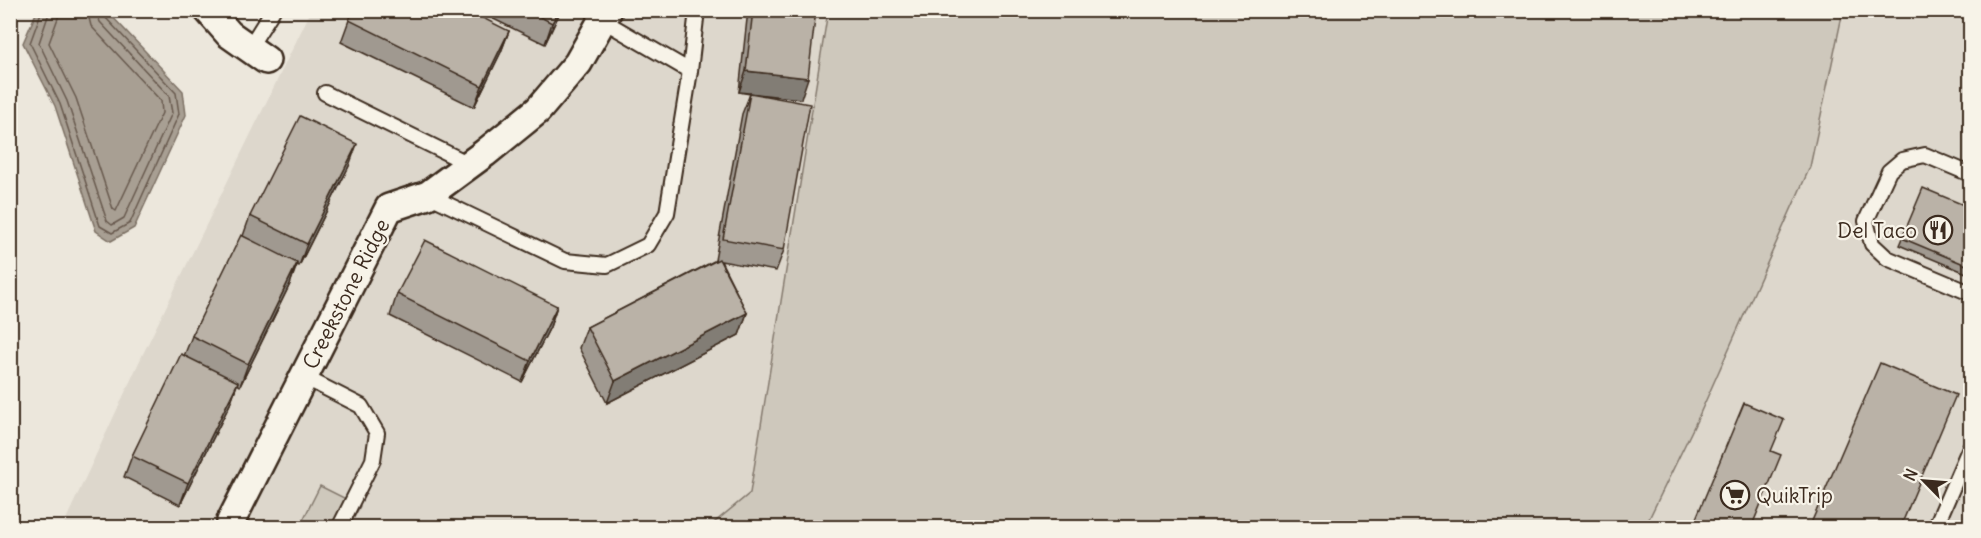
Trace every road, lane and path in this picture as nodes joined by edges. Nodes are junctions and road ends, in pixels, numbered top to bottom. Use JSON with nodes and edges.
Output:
{"nodes":[{"id":1,"x":208,"y":10,"type":"edge"},
{"id":2,"x":273,"y":10,"type":"edge"},
{"id":3,"x":697,"y":10,"type":"edge"},
{"id":4,"x":605,"y":16,"type":"edge"},
{"id":5,"x":257,"y":54,"type":"joint"},
{"id":6,"x":690,"y":71,"type":"junction"},
{"id":7,"x":325,"y":93,"type":"dead end"},
{"id":8,"x":469,"y":164,"type":"junction"},
{"id":9,"x":1971,"y":174,"type":"edge"},
{"id":10,"x":428,"y":195,"type":"junction"},
{"id":11,"x":1971,"y":293,"type":"edge"},
{"id":12,"x":304,"y":377,"type":"junction"},
{"id":13,"x":1971,"y":447,"type":"edge"},
{"id":14,"x":231,"y":521,"type":"dead end"},
{"id":15,"x":339,"y":528,"type":"edge"},
{"id":16,"x":1935,"y":528,"type":"edge"}],
"edges":[{"from":1,"to":5,"type":"street"},
{"from":2,"to":5,"type":"lane"},
{"from":3,"to":6,"type":"lane"},
{"from":4,"to":6,"type":"lane"},
{"from":4,"to":8,"type":"street","name":"Creekstone Ridge"},
{"from":6,"to":10,"type":"lane"},
{"from":7,"to":8,"type":"lane"},
{"from":8,"to":10,"type":"street","name":"Creekstone Ridge"},
{"from":9,"to":11,"type":"lane"},
{"from":10,"to":12,"type":"street","name":"Creekstone Ridge"},
{"from":12,"to":14,"type":"street","name":"Creekstone Ridge"},
{"from":12,"to":15,"type":"lane"},
{"from":13,"to":16,"type":"lane"}]}
